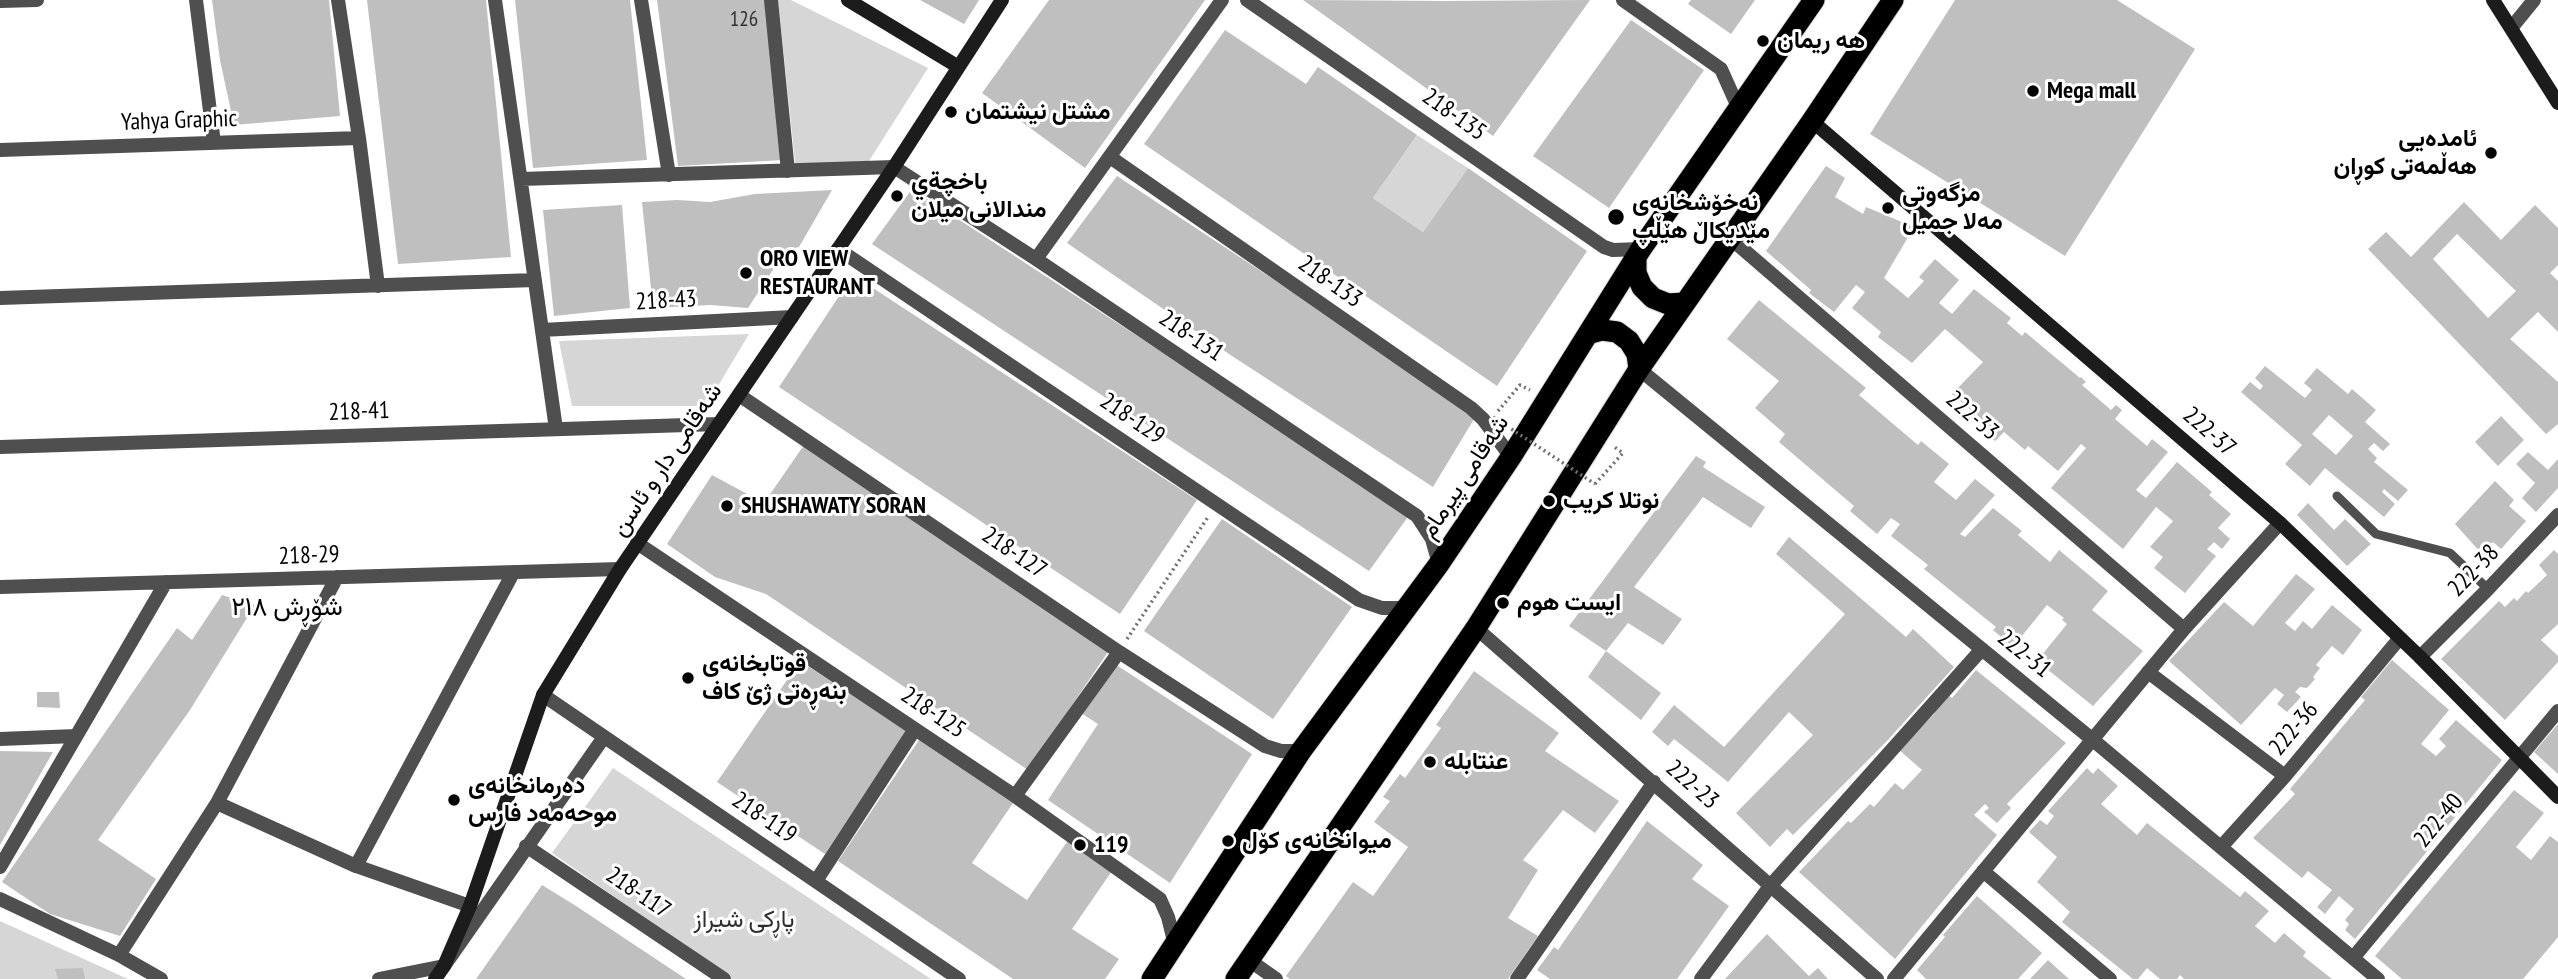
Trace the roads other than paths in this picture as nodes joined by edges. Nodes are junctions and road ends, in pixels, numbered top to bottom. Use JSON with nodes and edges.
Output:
{"nodes":[{"id":1,"x":37,"y":0,"type":"edge"},
{"id":2,"x":196,"y":0,"type":"edge"},
{"id":3,"x":338,"y":0,"type":"edge"},
{"id":4,"x":495,"y":0,"type":"edge"},
{"id":5,"x":641,"y":0,"type":"edge"},
{"id":6,"x":771,"y":0,"type":"edge"},
{"id":7,"x":848,"y":0,"type":"edge"},
{"id":8,"x":1002,"y":0,"type":"edge"},
{"id":9,"x":1222,"y":0,"type":"edge"},
{"id":10,"x":1247,"y":0,"type":"edge"},
{"id":11,"x":1623,"y":0,"type":"edge"},
{"id":12,"x":1814,"y":0,"type":"edge"},
{"id":13,"x":1893,"y":0,"type":"edge"},
{"id":14,"x":2493,"y":0,"type":"edge"},
{"id":15,"x":2535,"y":0,"type":"edge"},
{"id":16,"x":0,"y":1,"type":"edge"},
{"id":17,"x":2512,"y":27,"type":"junction"},
{"id":18,"x":957,"y":66,"type":"junction"},
{"id":19,"x":2558,"y":103,"type":"edge"},
{"id":20,"x":1738,"y":107,"type":"junction"},
{"id":21,"x":1812,"y":121,"type":"junction"},
{"id":22,"x":359,"y":138,"type":"junction"},
{"id":23,"x":214,"y":143,"type":"junction"},
{"id":24,"x":0,"y":150,"type":"edge"},
{"id":25,"x":1110,"y":157,"type":"junction"},
{"id":26,"x":894,"y":167,"type":"junction"},
{"id":27,"x":788,"y":171,"type":"junction"},
{"id":28,"x":669,"y":175,"type":"junction"},
{"id":29,"x":521,"y":179,"type":"junction"},
{"id":30,"x":1730,"y":238,"type":"junction"},
{"id":31,"x":838,"y":249,"type":"junction"},
{"id":32,"x":1639,"y":253,"type":"junction"},
{"id":33,"x":1036,"y":259,"type":"junction"},
{"id":34,"x":536,"y":281,"type":"junction"},
{"id":35,"x":378,"y":286,"type":"junction"},
{"id":36,"x":0,"y":298,"type":"edge"},
{"id":37,"x":1684,"y":303,"type":"junction"},
{"id":38,"x":792,"y":317,"type":"junction"},
{"id":39,"x":542,"y":330,"type":"junction"},
{"id":40,"x":1588,"y":334,"type":"junction"},
{"id":41,"x":1639,"y":369,"type":"junction"},
{"id":42,"x":739,"y":395,"type":"junction"},
{"id":43,"x":719,"y":424,"type":"junction"},
{"id":44,"x":556,"y":429,"type":"junction"},
{"id":45,"x":0,"y":447,"type":"edge"},
{"id":46,"x":1511,"y":457,"type":"junction"},
{"id":47,"x":2337,"y":496,"type":"dead end"},
{"id":48,"x":2558,"y":515,"type":"edge"},
{"id":49,"x":2280,"y":523,"type":"junction"},
{"id":50,"x":637,"y":543,"type":"junction"},
{"id":51,"x":1439,"y":564,"type":"junction"},
{"id":52,"x":620,"y":569,"type":"junction"},
{"id":53,"x":513,"y":573,"type":"junction"},
{"id":54,"x":337,"y":578,"type":"junction"},
{"id":55,"x":166,"y":582,"type":"junction"},
{"id":56,"x":0,"y":587,"type":"edge"},
{"id":57,"x":2488,"y":589,"type":"junction"},
{"id":58,"x":1407,"y":608,"type":"junction"},
{"id":59,"x":1476,"y":628,"type":"junction"},
{"id":60,"x":2184,"y":629,"type":"junction"},
{"id":61,"x":2399,"y":639,"type":"junction"},
{"id":62,"x":1982,"y":649,"type":"junction"},
{"id":63,"x":1119,"y":652,"type":"junction"},
{"id":64,"x":2420,"y":657,"type":"junction"},
{"id":65,"x":2148,"y":672,"type":"junction"},
{"id":66,"x":543,"y":695,"type":"junction"},
{"id":67,"x":2558,"y":711,"type":"edge"},
{"id":68,"x":915,"y":729,"type":"junction"},
{"id":69,"x":76,"y":736,"type":"junction"},
{"id":70,"x":604,"y":737,"type":"junction"},
{"id":71,"x":0,"y":739,"type":"edge"},
{"id":72,"x":2093,"y":740,"type":"junction"},
{"id":73,"x":1301,"y":751,"type":"junction"},
{"id":74,"x":2521,"y":758,"type":"junction"},
{"id":75,"x":2285,"y":776,"type":"junction"},
{"id":76,"x":1654,"y":782,"type":"junction"},
{"id":77,"x":1015,"y":796,"type":"junction"},
{"id":78,"x":2558,"y":797,"type":"edge"},
{"id":79,"x":216,"y":803,"type":"junction"},
{"id":80,"x":526,"y":846,"type":"junction"},
{"id":81,"x":2221,"y":847,"type":"junction"},
{"id":82,"x":356,"y":866,"type":"junction"},
{"id":83,"x":0,"y":867,"type":"edge"},
{"id":84,"x":1983,"y":871,"type":"junction"},
{"id":85,"x":816,"y":881,"type":"junction"},
{"id":86,"x":1771,"y":885,"type":"junction"},
{"id":87,"x":0,"y":899,"type":"edge"},
{"id":88,"x":470,"y":906,"type":"junction"},
{"id":89,"x":1175,"y":945,"type":"junction"},
{"id":90,"x":119,"y":955,"type":"junction"},
{"id":91,"x":2353,"y":958,"type":"junction"},
{"id":92,"x":1250,"y":960,"type":"junction"},
{"id":93,"x":444,"y":966,"type":"junction"},
{"id":94,"x":161,"y":979,"type":"edge"},
{"id":95,"x":379,"y":979,"type":"edge"},
{"id":96,"x":435,"y":979,"type":"edge"},
{"id":97,"x":724,"y":979,"type":"edge"},
{"id":98,"x":959,"y":979,"type":"edge"},
{"id":99,"x":1152,"y":979,"type":"edge"},
{"id":100,"x":1236,"y":979,"type":"edge"},
{"id":101,"x":1276,"y":979,"type":"edge"},
{"id":102,"x":1517,"y":979,"type":"edge"},
{"id":103,"x":1701,"y":979,"type":"edge"},
{"id":104,"x":1877,"y":979,"type":"edge"},
{"id":105,"x":1894,"y":979,"type":"edge"},
{"id":106,"x":2110,"y":979,"type":"edge"},
{"id":107,"x":2378,"y":979,"type":"edge"}],
"edges":[{"from":1,"to":16,"type":"street"},
{"from":2,"to":23,"type":"street"},
{"from":3,"to":22,"type":"street"},
{"from":4,"to":29,"type":"street"},
{"from":5,"to":28,"type":"street"},
{"from":6,"to":27,"type":"street"},
{"from":7,"to":18,"type":"street"},
{"from":8,"to":18,"type":"street","name":"شەقامی دار و ئاسن"},
{"from":9,"to":25,"type":"street"},
{"from":10,"to":32,"type":"street","name":"218-135"},
{"from":11,"to":20,"type":"street"},
{"from":12,"to":20,"type":"highway","name":"شەقامی پیرمام"},
{"from":13,"to":21,"type":"highway"},
{"from":14,"to":17,"type":"street"},
{"from":15,"to":17,"type":"street"},
{"from":17,"to":19,"type":"street"},
{"from":18,"to":26,"type":"street","name":"شەقامی دار و ئاسن"},
{"from":20,"to":32,"type":"highway","name":"شەقامی پیرمام"},
{"from":21,"to":30,"type":"highway"},
{"from":21,"to":49,"type":"street","name":"222-37"},
{"from":22,"to":23,"type":"street","name":"Yahya Graphic"},
{"from":22,"to":35,"type":"street"},
{"from":23,"to":24,"type":"street","name":"Yahya Graphic"},
{"from":25,"to":33,"type":"street"},
{"from":25,"to":46,"type":"street","name":"218-133"},
{"from":26,"to":27,"type":"street"},
{"from":26,"to":31,"type":"street","name":"شەقامی دار و ئاسن"},
{"from":26,"to":33,"type":"street","name":"218-131"},
{"from":27,"to":28,"type":"street"},
{"from":28,"to":29,"type":"street"},
{"from":29,"to":34,"type":"street"},
{"from":30,"to":37,"type":"highway"},
{"from":30,"to":60,"type":"street","name":"222-33"},
{"from":31,"to":38,"type":"street","name":"شەقامی دار و ئاسن"},
{"from":31,"to":58,"type":"street","name":"218-129"},
{"from":32,"to":37,"type":"highway"},
{"from":32,"to":40,"type":"highway","name":"شەقامی پیرمام"},
{"from":33,"to":51,"type":"street","name":"218-131"},
{"from":34,"to":35,"type":"street"},
{"from":34,"to":39,"type":"street"},
{"from":35,"to":36,"type":"street"},
{"from":37,"to":41,"type":"highway"},
{"from":38,"to":39,"type":"street","name":"218-43"},
{"from":38,"to":42,"type":"street","name":"شەقامی دار و ئاسن"},
{"from":39,"to":44,"type":"street"},
{"from":40,"to":41,"type":"highway"},
{"from":40,"to":46,"type":"highway","name":"شەقامی پیرمام"},
{"from":41,"to":59,"type":"highway"},
{"from":41,"to":62,"type":"street","name":"222-31"},
{"from":42,"to":43,"type":"street","name":"شەقامی دار و ئاسن"},
{"from":42,"to":63,"type":"street","name":"218-127"},
{"from":43,"to":44,"type":"street","name":"218-41"},
{"from":43,"to":50,"type":"street","name":"شەقامی دار و ئاسن"},
{"from":44,"to":45,"type":"street","name":"218-41"},
{"from":46,"to":51,"type":"highway","name":"شەقامی پیرمام"},
{"from":47,"to":57,"type":"lane"},
{"from":48,"to":57,"type":"street","name":"222-38"},
{"from":49,"to":60,"type":"street"},
{"from":49,"to":61,"type":"street","name":"222-37"},
{"from":50,"to":52,"type":"street","name":"شەقامی دار و ئاسن"},
{"from":50,"to":68,"type":"street","name":"218-125"},
{"from":51,"to":58,"type":"highway","name":"شەقامی پیرمام"},
{"from":52,"to":53,"type":"street","name":"218-29"},
{"from":52,"to":66,"type":"street","name":"شەقامی دار و ئاسن"},
{"from":53,"to":54,"type":"street","name":"218-29"},
{"from":53,"to":82,"type":"street"},
{"from":54,"to":55,"type":"street","name":"218-29"},
{"from":54,"to":79,"type":"street"},
{"from":55,"to":56,"type":"street","name":"218-29"},
{"from":55,"to":69,"type":"street"},
{"from":57,"to":64,"type":"street","name":"222-38"},
{"from":58,"to":73,"type":"highway","name":"شەقامی پیرمام"},
{"from":59,"to":76,"type":"street","name":"222-23"},
{"from":59,"to":92,"type":"highway"},
{"from":60,"to":65,"type":"street"},
{"from":61,"to":64,"type":"street","name":"222-37"},
{"from":61,"to":75,"type":"street","name":"222-36"},
{"from":62,"to":72,"type":"street","name":"222-31"},
{"from":62,"to":86,"type":"street"},
{"from":63,"to":73,"type":"street","name":"218-127"},
{"from":63,"to":77,"type":"street"},
{"from":64,"to":74,"type":"street","name":"222-37"},
{"from":65,"to":72,"type":"street"},
{"from":65,"to":75,"type":"street"},
{"from":66,"to":70,"type":"street","name":"218-119"},
{"from":66,"to":88,"type":"street","name":"شەقامی دار و ئاسن"},
{"from":67,"to":74,"type":"street","name":"222-40"},
{"from":68,"to":77,"type":"street","name":"218-125"},
{"from":68,"to":85,"type":"street"},
{"from":69,"to":71,"type":"street"},
{"from":69,"to":83,"type":"street"},
{"from":70,"to":80,"type":"street"},
{"from":70,"to":85,"type":"street","name":"218-119"},
{"from":72,"to":81,"type":"street","name":"222-31"},
{"from":72,"to":84,"type":"street"},
{"from":73,"to":89,"type":"highway","name":"شەقامی پیرمام"},
{"from":74,"to":78,"type":"street","name":"222-37"},
{"from":74,"to":91,"type":"street","name":"222-40"},
{"from":75,"to":81,"type":"street","name":"222-36"},
{"from":76,"to":86,"type":"street","name":"222-23"},
{"from":76,"to":102,"type":"street"},
{"from":77,"to":89,"type":"street","name":"218-125"},
{"from":79,"to":82,"type":"street"},
{"from":79,"to":90,"type":"street"},
{"from":80,"to":93,"type":"street"},
{"from":80,"to":97,"type":"street","name":"218-117"},
{"from":81,"to":91,"type":"street","name":"222-31"},
{"from":82,"to":88,"type":"street"},
{"from":84,"to":105,"type":"street"},
{"from":84,"to":106,"type":"street"},
{"from":85,"to":98,"type":"street","name":"218-119"},
{"from":86,"to":103,"type":"street"},
{"from":86,"to":104,"type":"street","name":"222-23"},
{"from":87,"to":90,"type":"street"},
{"from":88,"to":93,"type":"street","name":"شەقامی دار و ئاسن"},
{"from":89,"to":99,"type":"highway","name":"شەقامی پیرمام"},
{"from":90,"to":94,"type":"street"},
{"from":91,"to":107,"type":"street","name":"222-31"},
{"from":92,"to":100,"type":"highway"},
{"from":92,"to":101,"type":"street"},
{"from":93,"to":95,"type":"street"},
{"from":93,"to":96,"type":"street","name":"شەقامی دار و ئاسن"}]}
